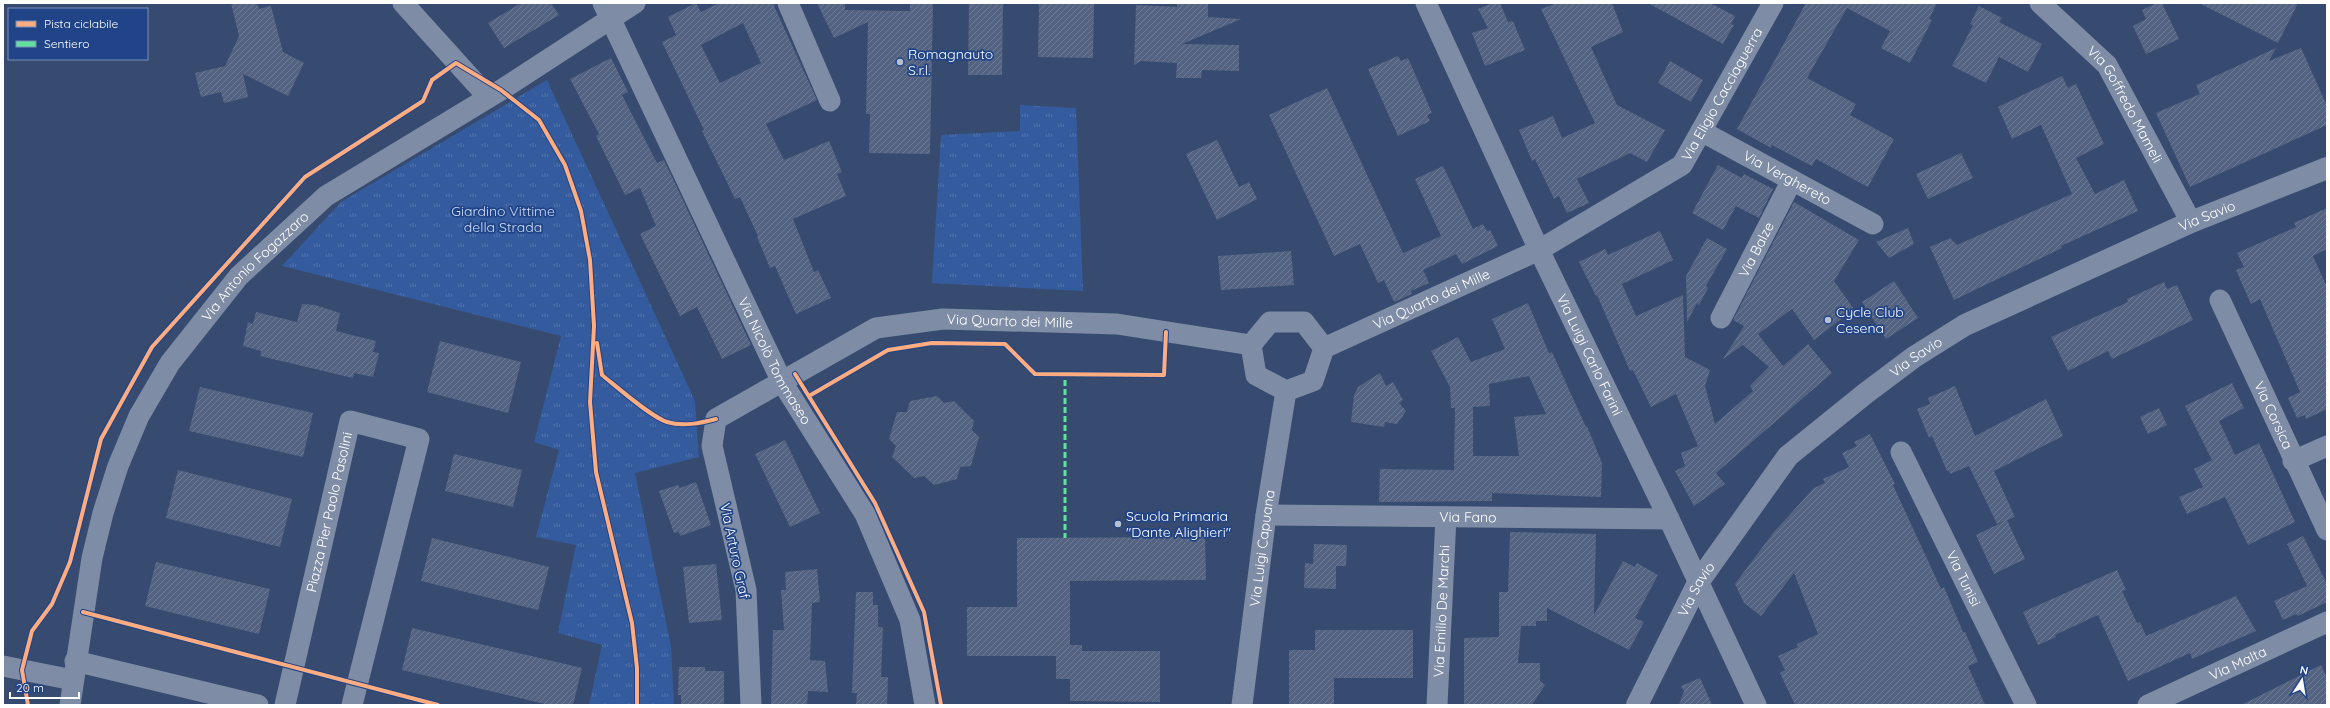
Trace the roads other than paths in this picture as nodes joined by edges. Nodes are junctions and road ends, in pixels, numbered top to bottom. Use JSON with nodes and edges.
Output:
{"nodes":[{"id":1,"x":403,"y":3,"type":"edge"},
{"id":2,"x":635,"y":3,"type":"edge"},
{"id":3,"x":788,"y":3,"type":"edge"},
{"id":4,"x":1426,"y":3,"type":"edge"},
{"id":5,"x":1773,"y":3,"type":"edge"},
{"id":6,"x":2040,"y":3,"type":"edge"},
{"id":7,"x":607,"y":11,"type":"edge"},
{"id":8,"x":488,"y":98,"type":"junction"},
{"id":9,"x":830,"y":101,"type":"dead end"},
{"id":10,"x":1701,"y":131,"type":"junction"},
{"id":11,"x":2327,"y":168,"type":"edge"},
{"id":12,"x":1792,"y":180,"type":"junction"},
{"id":13,"x":2191,"y":222,"type":"junction"},
{"id":14,"x":1872,"y":224,"type":"dead end"},
{"id":15,"x":1539,"y":250,"type":"junction"},
{"id":16,"x":2220,"y":300,"type":"dead end"},
{"id":17,"x":1721,"y":318,"type":"dead end"},
{"id":18,"x":1251,"y":345,"type":"junction"},
{"id":19,"x":1324,"y":348,"type":"junction"},
{"id":20,"x":782,"y":382,"type":"junction"},
{"id":21,"x":1286,"y":392,"type":"junction"},
{"id":22,"x":712,"y":446,"type":"joint"},
{"id":23,"x":2327,"y":446,"type":"edge"},
{"id":24,"x":1901,"y":452,"type":"dead end"},
{"id":25,"x":2293,"y":461,"type":"junction"},
{"id":26,"x":1266,"y":515,"type":"junction"},
{"id":27,"x":1446,"y":517,"type":"junction"},
{"id":28,"x":1669,"y":519,"type":"junction"},
{"id":29,"x":2327,"y":530,"type":"edge"},
{"id":30,"x":1699,"y":581,"type":"junction"},
{"id":31,"x":2327,"y":622,"type":"edge"},
{"id":32,"x":3,"y":666,"type":"edge"},
{"id":33,"x":74,"y":671,"type":"junction"},
{"id":34,"x":230,"y":702,"type":"edge"},
{"id":35,"x":70,"y":705,"type":"edge"},
{"id":36,"x":258,"y":705,"type":"edge"},
{"id":37,"x":285,"y":705,"type":"edge"},
{"id":38,"x":352,"y":705,"type":"edge"},
{"id":39,"x":751,"y":705,"type":"edge"},
{"id":40,"x":925,"y":705,"type":"edge"},
{"id":41,"x":1242,"y":705,"type":"edge"},
{"id":42,"x":1437,"y":705,"type":"edge"},
{"id":43,"x":1637,"y":705,"type":"edge"},
{"id":44,"x":1756,"y":705,"type":"edge"},
{"id":45,"x":2026,"y":705,"type":"edge"},
{"id":46,"x":2148,"y":705,"type":"edge"}],
"edges":[{"from":1,"to":8,"type":"street"},
{"from":2,"to":7,"type":"street","name":"Via Antonio Fogazzaro"},
{"from":3,"to":9,"type":"street"},
{"from":4,"to":15,"type":"street","name":"Via Luigi Carlo Farini"},
{"from":5,"to":10,"type":"street","name":"Via Eligio Cacciaguerra"},
{"from":6,"to":13,"type":"street","name":"Via Goffredo Mameli"},
{"from":7,"to":8,"type":"street","name":"Via Antonio Fogazzaro"},
{"from":7,"to":20,"type":"street","name":"Via Nicolò Tommaseo"},
{"from":8,"to":33,"type":"street","name":"Via Antonio Fogazzaro"},
{"from":10,"to":12,"type":"street","name":"Via Verghereto"},
{"from":10,"to":15,"type":"street","name":"Via Eligio Cacciaguerra"},
{"from":11,"to":13,"type":"street","name":"Via Savio"},
{"from":12,"to":14,"type":"street","name":"Via Verghereto"},
{"from":12,"to":17,"type":"street","name":"Via Balze"},
{"from":13,"to":30,"type":"street","name":"Via Savio"},
{"from":15,"to":19,"type":"street","name":"Via Quarto dei Mille"},
{"from":15,"to":28,"type":"street","name":"Via Luigi Carlo Farini"},
{"from":16,"to":25,"type":"street","name":"Via Corsica"},
{"from":18,"to":19,"type":"street"},
{"from":18,"to":20,"type":"street","name":"Via Quarto dei Mille"},
{"from":18,"to":21,"type":"street"},
{"from":19,"to":21,"type":"street"},
{"from":20,"to":22,"type":"street","name":"Via Quarto dei Mille"},
{"from":20,"to":40,"type":"street","name":"Via Nicolò Tommaseo"},
{"from":21,"to":26,"type":"street","name":"Via Luigi Capuana"},
{"from":22,"to":39,"type":"street","name":"Via Arturo Graf"},
{"from":23,"to":25,"type":"street"},
{"from":24,"to":45,"type":"street","name":"Via Tunisi"},
{"from":25,"to":29,"type":"street","name":"Via Corsica"},
{"from":26,"to":27,"type":"street","name":"Via Fano"},
{"from":26,"to":41,"type":"street","name":"Via Luigi Capuana"},
{"from":27,"to":28,"type":"street","name":"Via Fano"},
{"from":27,"to":42,"type":"street","name":"Via Emilio De Marchi"},
{"from":28,"to":30,"type":"street","name":"Via Luigi Carlo Farini"},
{"from":30,"to":43,"type":"street","name":"Via Savio"},
{"from":30,"to":44,"type":"street","name":"Via Luigi Carlo Farini"},
{"from":31,"to":46,"type":"street","name":"Via Malta"},
{"from":32,"to":33,"type":"street"},
{"from":33,"to":34,"type":"street"},
{"from":33,"to":35,"type":"street","name":"Via Antonio Fogazzaro"},
{"from":34,"to":36,"type":"street"},
{"from":37,"to":38,"type":"street","name":"Piazza Pier Paolo Pasolini"}]}
